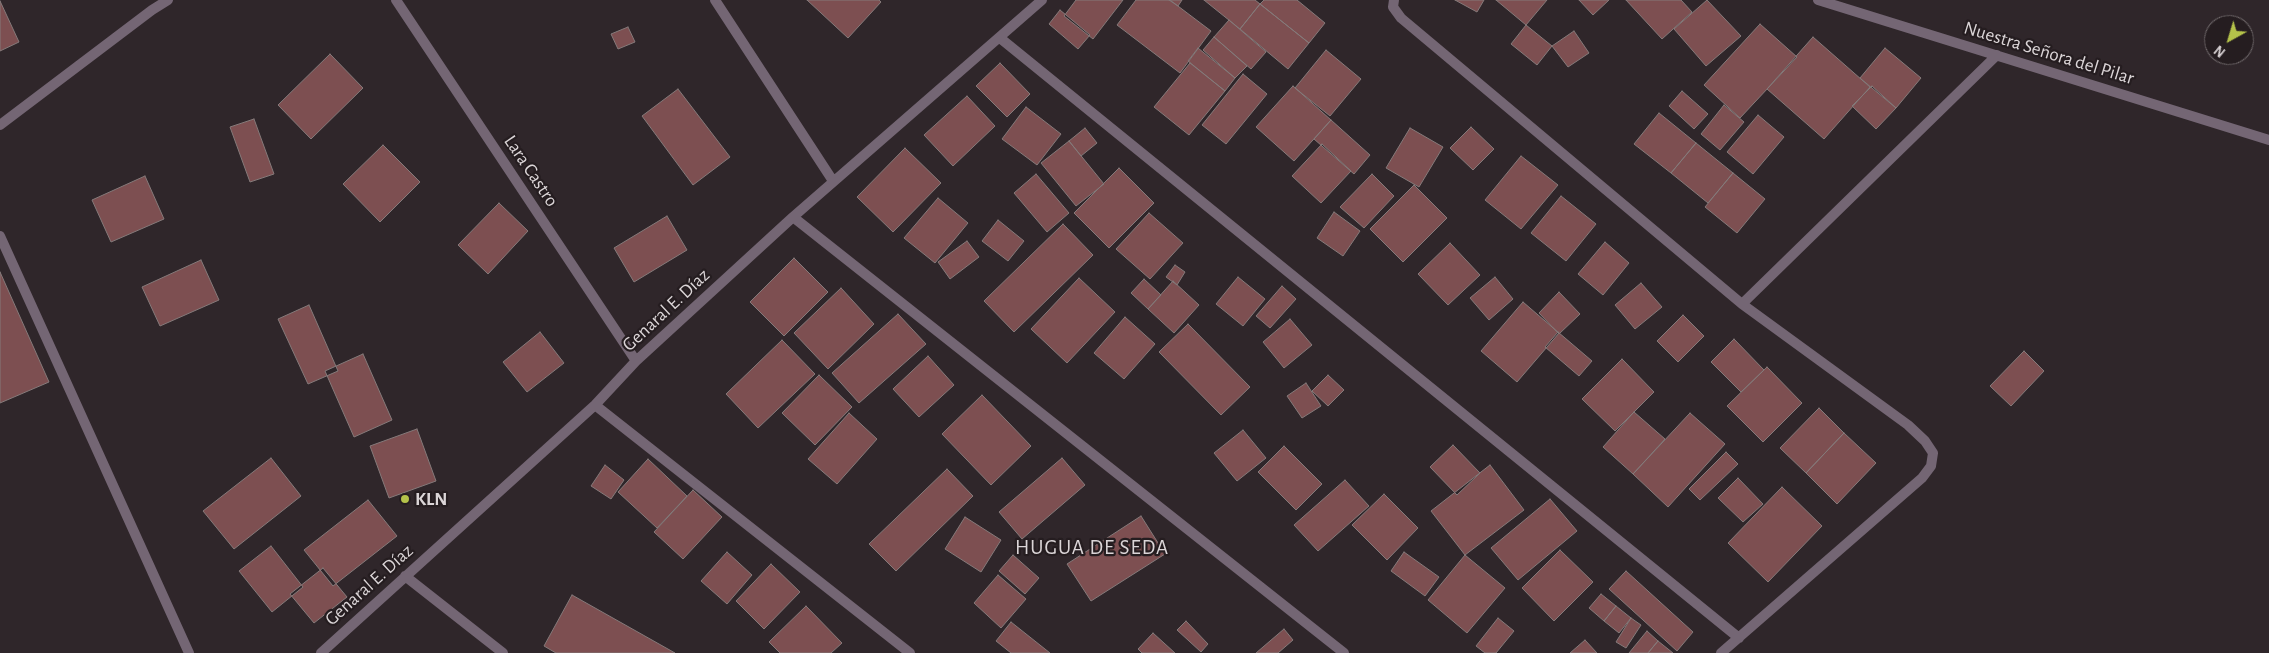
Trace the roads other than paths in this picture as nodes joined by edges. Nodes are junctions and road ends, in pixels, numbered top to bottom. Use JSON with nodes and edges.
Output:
{"nodes":[{"id":1,"x":168,"y":0,"type":"edge"},
{"id":2,"x":396,"y":0,"type":"edge"},
{"id":3,"x":715,"y":0,"type":"edge"},
{"id":4,"x":1042,"y":0,"type":"edge"},
{"id":5,"x":1394,"y":0,"type":"edge"},
{"id":6,"x":1818,"y":0,"type":"edge"},
{"id":7,"x":1000,"y":38,"type":"junction"},
{"id":8,"x":1997,"y":55,"type":"junction"},
{"id":9,"x":0,"y":125,"type":"edge"},
{"id":10,"x":2269,"y":140,"type":"edge"},
{"id":11,"x":833,"y":181,"type":"junction"},
{"id":12,"x":793,"y":218,"type":"junction"},
{"id":13,"x":0,"y":236,"type":"edge"},
{"id":14,"x":1742,"y":304,"type":"junction"},
{"id":15,"x":636,"y":361,"type":"junction"},
{"id":16,"x":595,"y":405,"type":"junction"},
{"id":17,"x":405,"y":576,"type":"junction"},
{"id":18,"x":1739,"y":638,"type":"junction"},
{"id":19,"x":189,"y":653,"type":"edge"},
{"id":20,"x":321,"y":653,"type":"edge"},
{"id":21,"x":503,"y":653,"type":"edge"},
{"id":22,"x":910,"y":653,"type":"edge"},
{"id":23,"x":1344,"y":653,"type":"edge"},
{"id":24,"x":1721,"y":653,"type":"edge"}],
"edges":[{"from":1,"to":9,"type":"street"},
{"from":2,"to":15,"type":"street","name":"Lara Castro"},
{"from":3,"to":11,"type":"street"},
{"from":4,"to":7,"type":"street","name":"Genaral E. Díaz"},
{"from":5,"to":14,"type":"street"},
{"from":6,"to":8,"type":"street","name":"Nuestra Señora del Pilar"},
{"from":7,"to":11,"type":"street","name":"Genaral E. Díaz"},
{"from":7,"to":18,"type":"street"},
{"from":8,"to":10,"type":"street","name":"Nuestra Señora del Pilar"},
{"from":8,"to":14,"type":"street"},
{"from":11,"to":12,"type":"street","name":"Genaral E. Díaz"},
{"from":12,"to":15,"type":"street","name":"Genaral E. Díaz"},
{"from":12,"to":23,"type":"street"},
{"from":13,"to":19,"type":"street"},
{"from":14,"to":18,"type":"street"},
{"from":15,"to":16,"type":"street","name":"Genaral E. Díaz"},
{"from":16,"to":17,"type":"street","name":"Genaral E. Díaz"},
{"from":16,"to":22,"type":"street"},
{"from":17,"to":20,"type":"street","name":"Genaral E. Díaz"},
{"from":17,"to":21,"type":"street"},
{"from":18,"to":24,"type":"street"}]}
